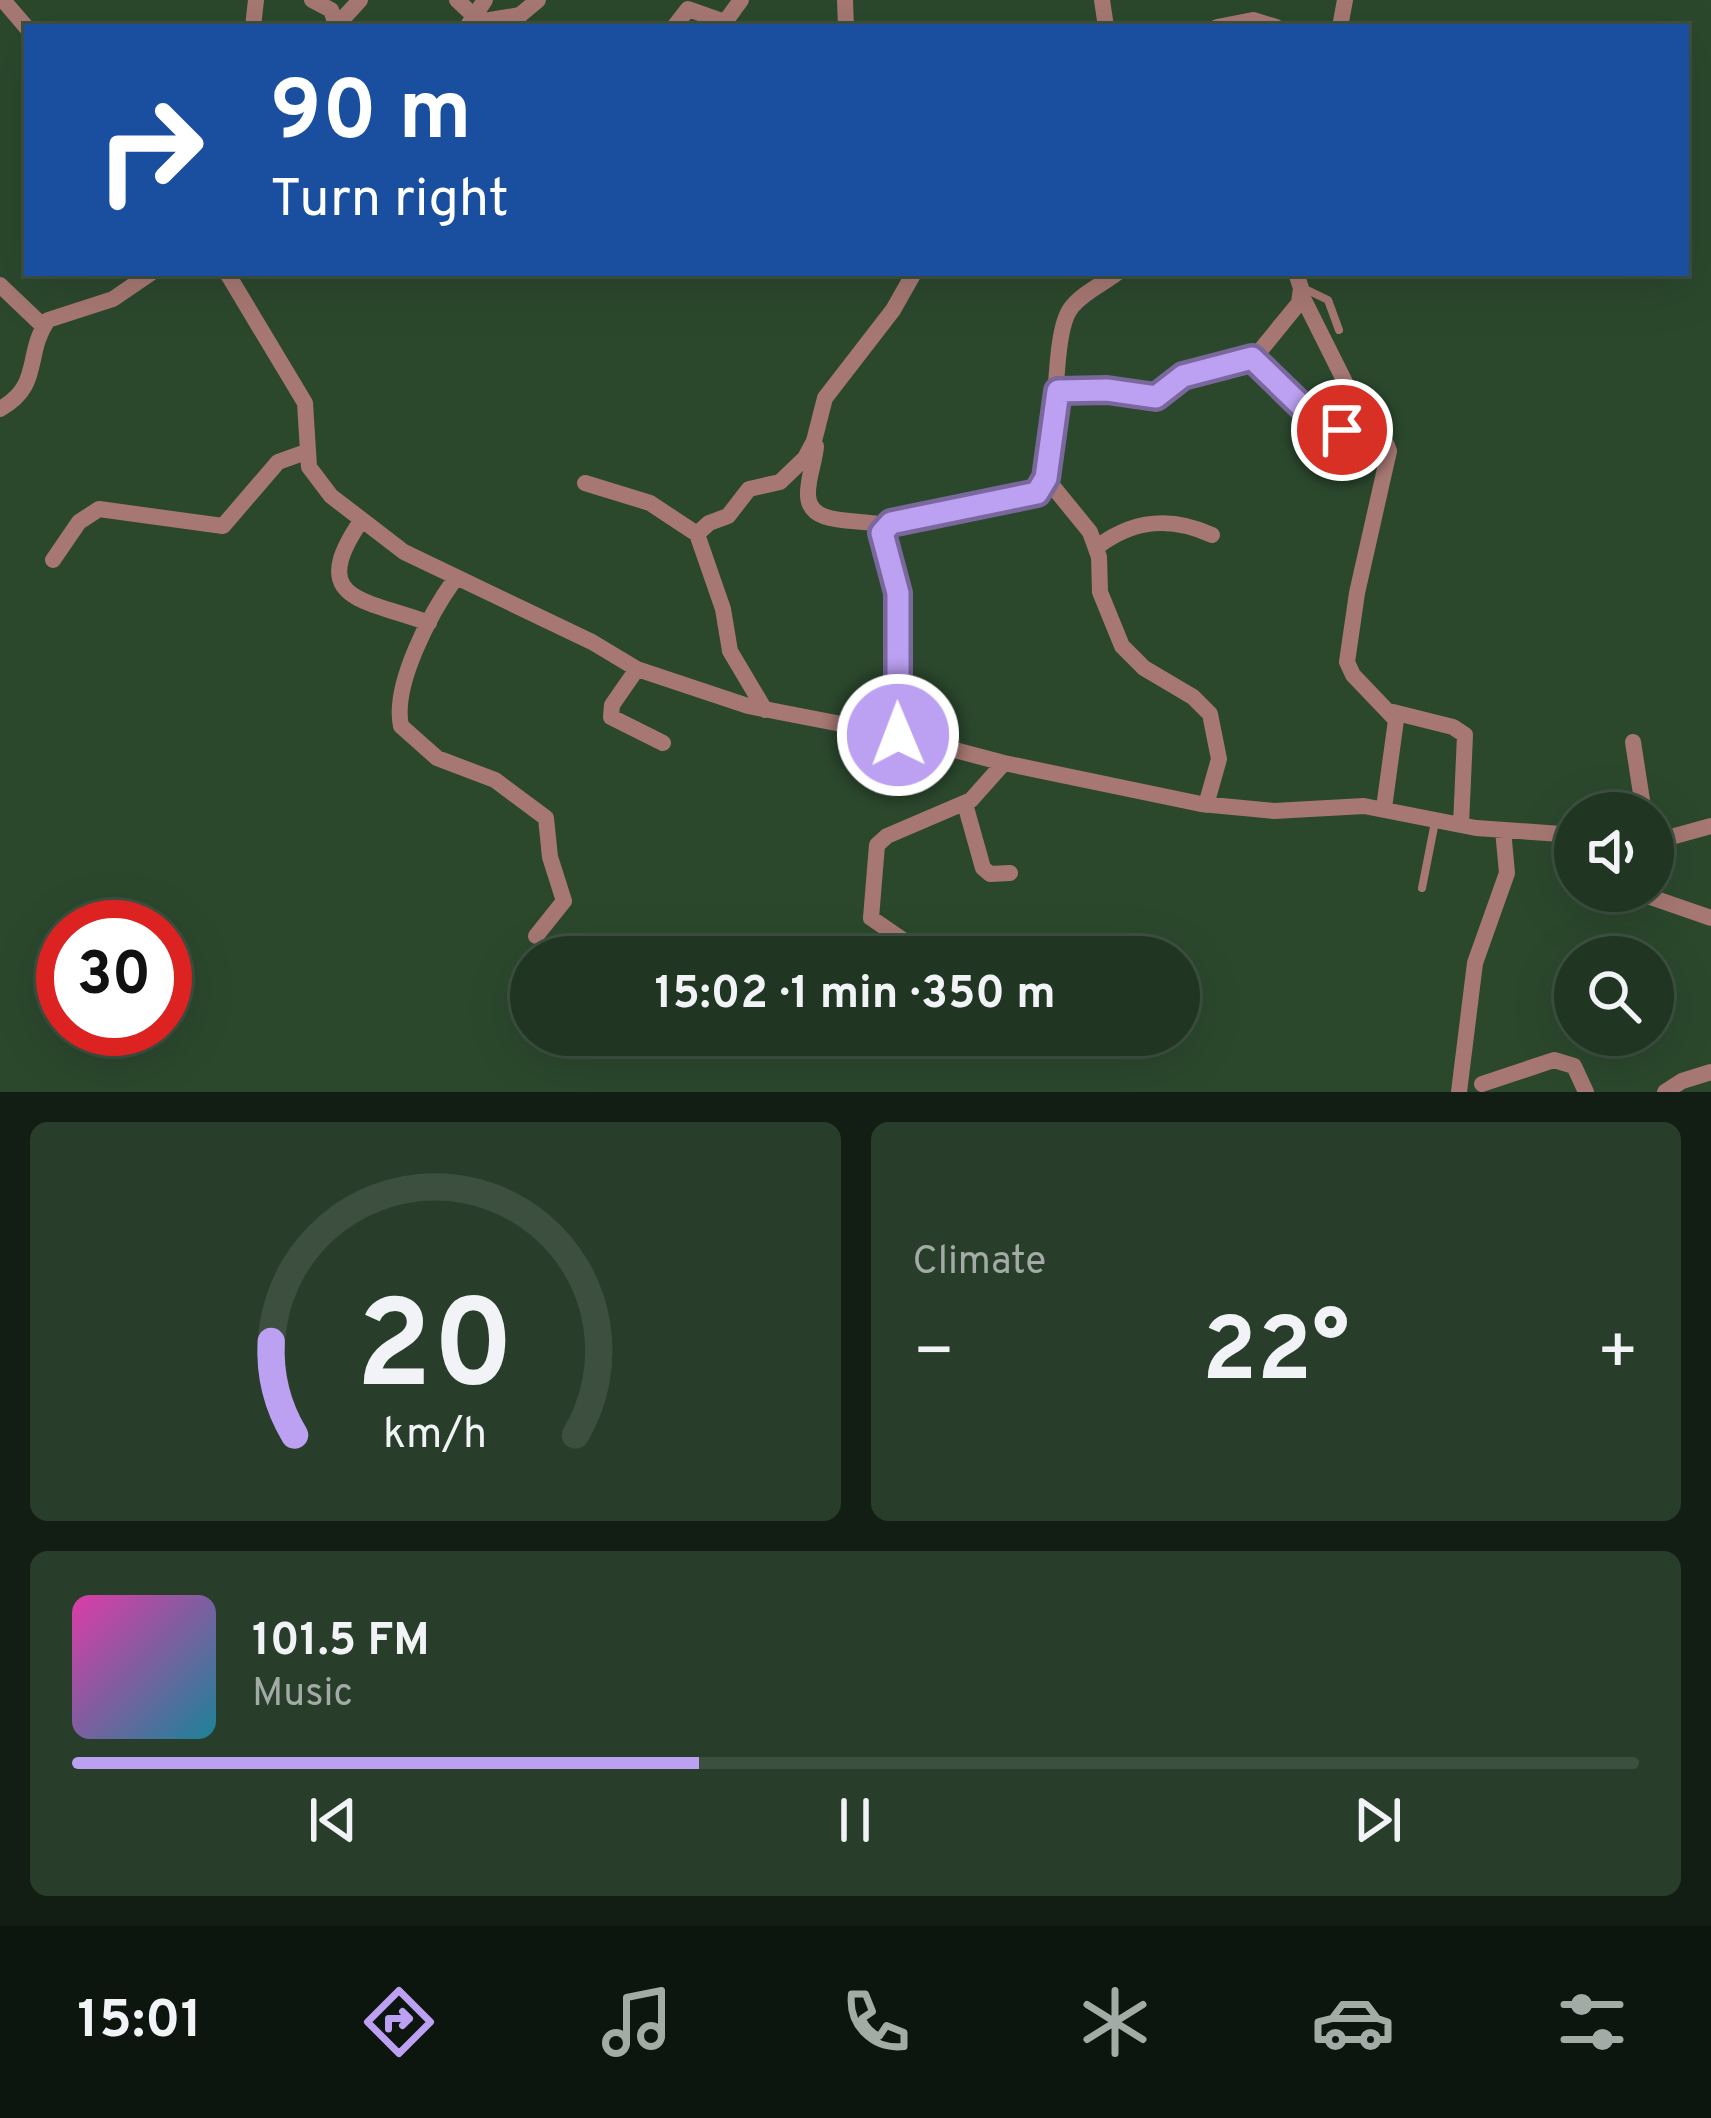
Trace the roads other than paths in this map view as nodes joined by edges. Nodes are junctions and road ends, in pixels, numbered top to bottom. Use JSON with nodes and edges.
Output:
{"nodes":[{"id":1,"x":312,"y":0,"type":"edge"},
{"id":2,"x":360,"y":0,"type":"edge"},
{"id":3,"x":457,"y":0,"type":"edge"},
{"id":4,"x":485,"y":0,"type":"edge"},
{"id":5,"x":538,"y":0,"type":"edge"},
{"id":6,"x":741,"y":0,"type":"edge"},
{"id":7,"x":471,"y":22,"type":"edge"},
{"id":8,"x":337,"y":24,"type":"edge"},
{"id":9,"x":338,"y":24,"type":"edge"},
{"id":10,"x":676,"y":24,"type":"edge"},
{"id":11,"x":1232,"y":24,"type":"edge"},
{"id":12,"x":1266,"y":24,"type":"edge"},
{"id":13,"x":147,"y":276,"type":"edge"},
{"id":14,"x":229,"y":276,"type":"edge"},
{"id":15,"x":912,"y":276,"type":"edge"},
{"id":16,"x":1113,"y":276,"type":"edge"},
{"id":17,"x":0,"y":285,"type":"edge"},
{"id":18,"x":1300,"y":286,"type":"edge"},
{"id":19,"x":44,"y":326,"type":"junction"},
{"id":20,"x":1339,"y":330,"type":"dead end"},
{"id":21,"x":1252,"y":358,"type":"junction"},
{"id":22,"x":1058,"y":391,"type":"junction"},
{"id":23,"x":5,"y":403,"type":"edge"},
{"id":24,"x":1355,"y":422,"type":"junction"},
{"id":25,"x":814,"y":441,"type":"junction"},
{"id":26,"x":306,"y":452,"type":"junction"},
{"id":27,"x":1046,"y":478,"type":"junction"},
{"id":28,"x":585,"y":483,"type":"dead end"},
{"id":29,"x":361,"y":521,"type":"junction"},
{"id":30,"x":886,"y":526,"type":"junction"},
{"id":31,"x":697,"y":534,"type":"junction"},
{"id":32,"x":1212,"y":536,"type":"dead end"},
{"id":33,"x":1097,"y":547,"type":"junction"},
{"id":34,"x":53,"y":560,"type":"dead end"},
{"id":35,"x":455,"y":579,"type":"junction"},
{"id":36,"x":429,"y":622,"type":"junction"},
{"id":37,"x":637,"y":669,"type":"junction"},
{"id":38,"x":765,"y":710,"type":"junction"},
{"id":39,"x":1393,"y":712,"type":"junction"},
{"id":40,"x":898,"y":735,"type":"junction"},
{"id":41,"x":1633,"y":742,"type":"dead end"},
{"id":42,"x":663,"y":743,"type":"dead end"},
{"id":43,"x":1004,"y":763,"type":"junction"},
{"id":44,"x":1641,"y":792,"type":"edge"},
{"id":45,"x":965,"y":804,"type":"junction"},
{"id":46,"x":1206,"y":805,"type":"junction"},
{"id":47,"x":1384,"y":808,"type":"junction"},
{"id":48,"x":1435,"y":820,"type":"junction"},
{"id":49,"x":1461,"y":825,"type":"junction"},
{"id":50,"x":1711,"y":826,"type":"edge"},
{"id":51,"x":1503,"y":830,"type":"junction"},
{"id":52,"x":1554,"y":834,"type":"edge"},
{"id":53,"x":1674,"y":836,"type":"edge"},
{"id":54,"x":1010,"y":873,"type":"dead end"},
{"id":55,"x":1422,"y":888,"type":"dead end"},
{"id":56,"x":1674,"y":905,"type":"edge"},
{"id":57,"x":1711,"y":918,"type":"edge"},
{"id":58,"x":536,"y":936,"type":"dead end"},
{"id":59,"x":897,"y":936,"type":"edge"},
{"id":60,"x":1461,"y":1071,"type":"junction"},
{"id":61,"x":1711,"y":1072,"type":"edge"},
{"id":62,"x":1486,"y":1088,"type":"edge"},
{"id":63,"x":1460,"y":1092,"type":"edge"},
{"id":64,"x":1586,"y":1092,"type":"edge"},
{"id":65,"x":1665,"y":1092,"type":"edge"}],
"edges":[{"from":1,"to":8,"type":"street"},
{"from":2,"to":9,"type":"street"},
{"from":3,"to":7,"type":"street"},
{"from":4,"to":7,"type":"street"},
{"from":5,"to":7,"type":"street"},
{"from":6,"to":10,"type":"street"},
{"from":11,"to":12,"type":"street"},
{"from":13,"to":19,"type":"street"},
{"from":14,"to":26,"type":"street"},
{"from":15,"to":25,"type":"street"},
{"from":16,"to":22,"type":"street"},
{"from":17,"to":19,"type":"street"},
{"from":18,"to":20,"type":"lane"},
{"from":18,"to":21,"type":"street"},
{"from":18,"to":24,"type":"street"},
{"from":19,"to":23,"type":"street"},
{"from":21,"to":22,"type":"street"},
{"from":21,"to":24,"type":"street"},
{"from":22,"to":27,"type":"street"},
{"from":24,"to":39,"type":"street"},
{"from":25,"to":30,"type":"street"},
{"from":25,"to":31,"type":"street"},
{"from":26,"to":29,"type":"street"},
{"from":26,"to":34,"type":"street"},
{"from":27,"to":30,"type":"street"},
{"from":27,"to":33,"type":"street"},
{"from":28,"to":31,"type":"street"},
{"from":29,"to":35,"type":"street"},
{"from":29,"to":36,"type":"street"},
{"from":30,"to":40,"type":"street"},
{"from":31,"to":38,"type":"street"},
{"from":32,"to":33,"type":"street"},
{"from":33,"to":46,"type":"street"},
{"from":35,"to":36,"type":"street"},
{"from":35,"to":37,"type":"street"},
{"from":36,"to":58,"type":"street"},
{"from":37,"to":38,"type":"street"},
{"from":37,"to":42,"type":"street"},
{"from":38,"to":40,"type":"street"},
{"from":39,"to":47,"type":"street"},
{"from":39,"to":49,"type":"street"},
{"from":40,"to":43,"type":"street"},
{"from":41,"to":44,"type":"street"},
{"from":43,"to":45,"type":"street"},
{"from":43,"to":46,"type":"street"},
{"from":45,"to":54,"type":"street"},
{"from":45,"to":59,"type":"street"},
{"from":46,"to":47,"type":"street"},
{"from":47,"to":48,"type":"street"},
{"from":48,"to":49,"type":"street"},
{"from":48,"to":55,"type":"lane"},
{"from":49,"to":51,"type":"street"},
{"from":50,"to":53,"type":"street"},
{"from":51,"to":52,"type":"street"},
{"from":51,"to":60,"type":"street"},
{"from":56,"to":57,"type":"street"},
{"from":60,"to":62,"type":"street"},
{"from":60,"to":63,"type":"street"},
{"from":61,"to":65,"type":"street"},
{"from":62,"to":64,"type":"street"}]}
